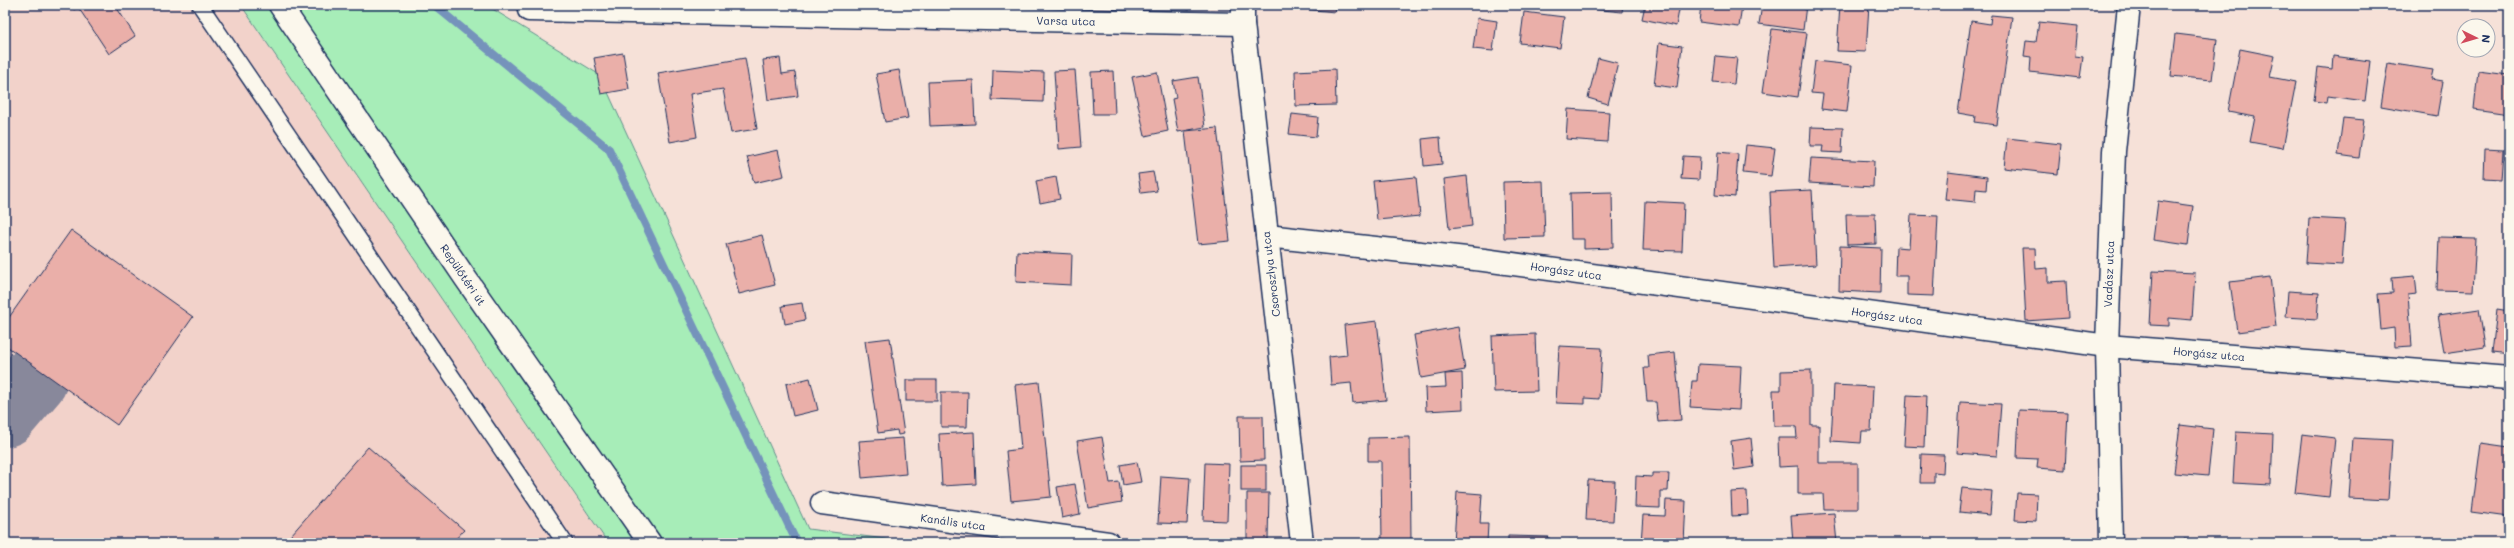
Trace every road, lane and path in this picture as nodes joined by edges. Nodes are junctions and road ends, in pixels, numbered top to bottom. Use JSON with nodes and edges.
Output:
{"nodes":[{"id":1,"x":200,"y":5,"type":"edge"},
{"id":2,"x":280,"y":5,"type":"edge"},
{"id":3,"x":2129,"y":5,"type":"edge"},
{"id":4,"x":529,"y":10,"type":"dead end"},
{"id":5,"x":1243,"y":15,"type":"edge"},
{"id":6,"x":1267,"y":236,"type":"junction"},
{"id":7,"x":2107,"y":346,"type":"junction"},
{"id":8,"x":2509,"y":378,"type":"edge"},
{"id":9,"x":822,"y":503,"type":"dead end"},
{"id":10,"x":565,"y":543,"type":"edge"},
{"id":11,"x":650,"y":543,"type":"edge"},
{"id":12,"x":1108,"y":543,"type":"edge"},
{"id":13,"x":1302,"y":543,"type":"edge"},
{"id":14,"x":2112,"y":543,"type":"edge"}],
"edges":[{"from":1,"to":10,"type":"lane"},
{"from":2,"to":11,"type":"street","name":"Repülőtéri út"},
{"from":3,"to":7,"type":"street","name":"Vadász utca"},
{"from":4,"to":5,"type":"street","name":"Varsa utca"},
{"from":5,"to":6,"type":"street","name":"Csoroszlya utca"},
{"from":6,"to":7,"type":"street","name":"Horgász utca"},
{"from":6,"to":13,"type":"street","name":"Csoroszlya utca"},
{"from":7,"to":8,"type":"street","name":"Horgász utca"},
{"from":7,"to":14,"type":"street","name":"Vadász utca"},
{"from":9,"to":12,"type":"street","name":"Kanális utca"}]}
